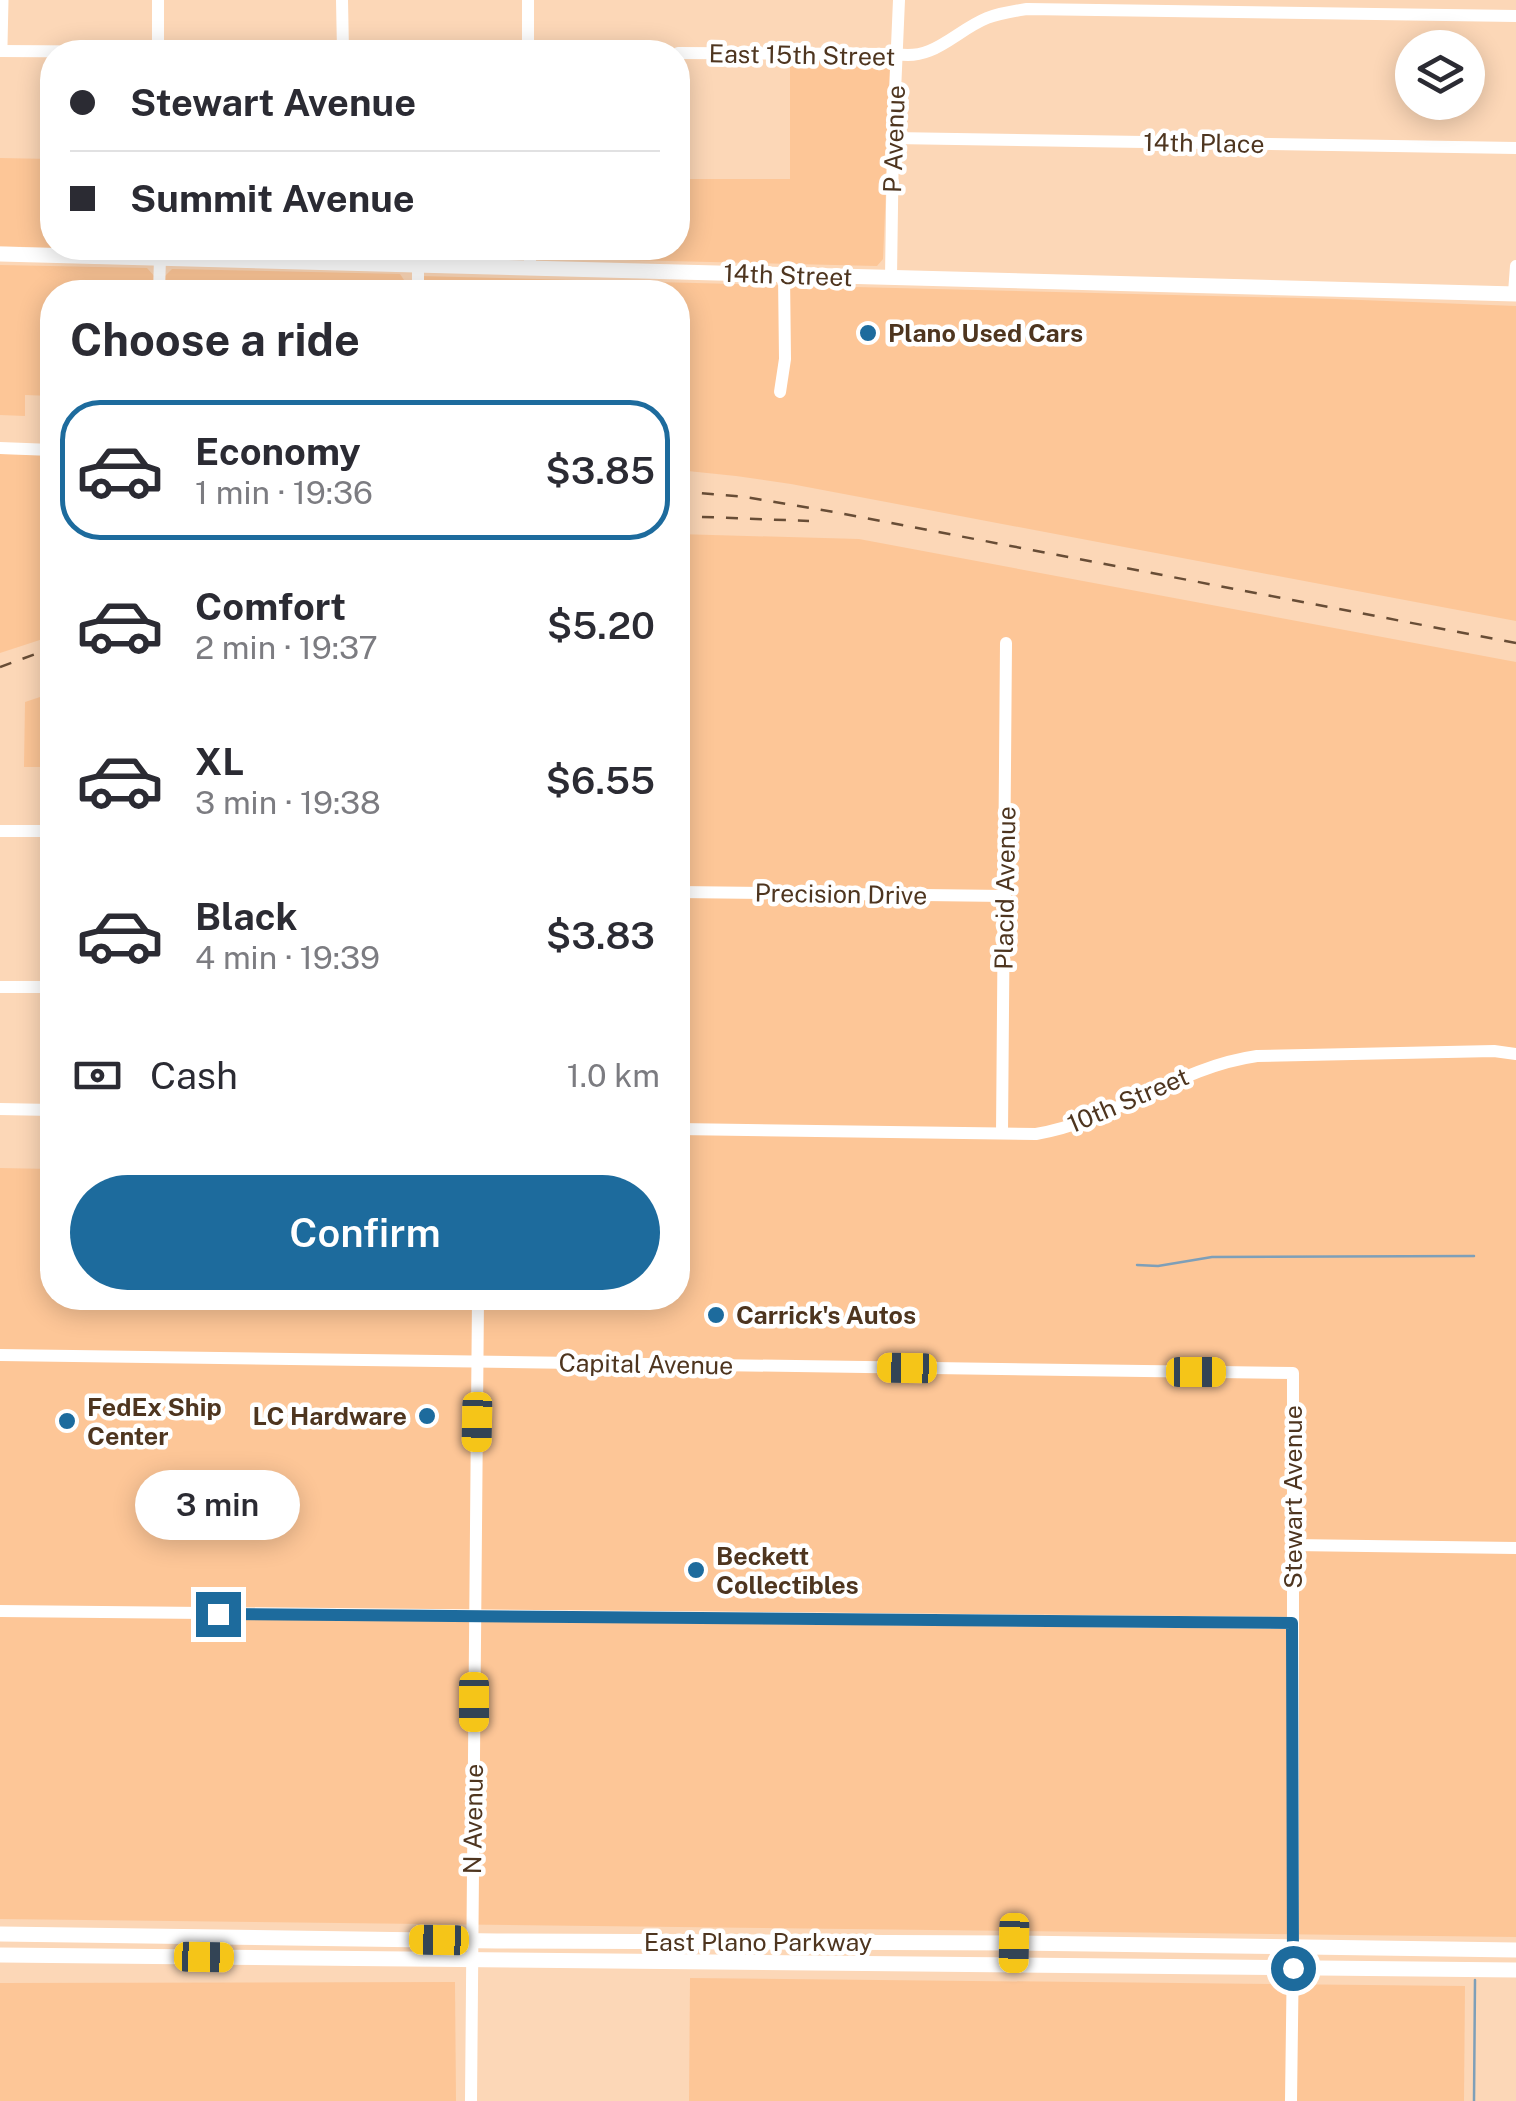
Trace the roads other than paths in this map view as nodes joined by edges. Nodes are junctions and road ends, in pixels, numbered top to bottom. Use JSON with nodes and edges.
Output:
{"nodes":[{"id":1,"x":1,"y":0,"type":"edge"},
{"id":2,"x":158,"y":0,"type":"edge"},
{"id":3,"x":342,"y":0,"type":"edge"},
{"id":4,"x":528,"y":0,"type":"edge"},
{"id":5,"x":899,"y":0,"type":"edge"},
{"id":6,"x":1516,"y":16,"type":"edge"},
{"id":7,"x":158,"y":40,"type":"edge"},
{"id":8,"x":343,"y":40,"type":"edge"},
{"id":9,"x":528,"y":40,"type":"edge"},
{"id":10,"x":0,"y":48,"type":"edge"},
{"id":11,"x":40,"y":49,"type":"edge"},
{"id":12,"x":690,"y":53,"type":"edge"},
{"id":13,"x":897,"y":54,"type":"junction"},
{"id":14,"x":893,"y":138,"type":"junction"},
{"id":15,"x":1516,"y":148,"type":"edge"},
{"id":16,"x":0,"y":254,"type":"edge"},
{"id":17,"x":40,"y":254,"type":"edge"},
{"id":18,"x":284,"y":260,"type":"edge"},
{"id":19,"x":530,"y":260,"type":"edge"},
{"id":20,"x":418,"y":265,"type":"junction"},
{"id":21,"x":1516,"y":266,"type":"edge"},
{"id":22,"x":530,"y":268,"type":"junction"},
{"id":23,"x":784,"y":274,"type":"junction"},
{"id":24,"x":891,"y":278,"type":"junction"},
{"id":25,"x":418,"y":280,"type":"edge"},
{"id":26,"x":1515,"y":294,"type":"edge"},
{"id":27,"x":780,"y":392,"type":"dead end"},
{"id":28,"x":0,"y":448,"type":"edge"},
{"id":29,"x":40,"y":450,"type":"edge"},
{"id":30,"x":1006,"y":643,"type":"dead end"},
{"id":31,"x":0,"y":831,"type":"edge"},
{"id":32,"x":40,"y":832,"type":"edge"},
{"id":33,"x":690,"y":892,"type":"edge"},
{"id":34,"x":1005,"y":896,"type":"junction"},
{"id":35,"x":0,"y":987,"type":"edge"},
{"id":36,"x":40,"y":987,"type":"edge"},
{"id":37,"x":1516,"y":1054,"type":"edge"},
{"id":38,"x":0,"y":1109,"type":"edge"},
{"id":39,"x":40,"y":1110,"type":"edge"},
{"id":40,"x":690,"y":1129,"type":"edge"},
{"id":41,"x":1002,"y":1133,"type":"junction"},
{"id":42,"x":478,"y":1310,"type":"edge"},
{"id":43,"x":0,"y":1355,"type":"edge"},
{"id":44,"x":478,"y":1362,"type":"junction"},
{"id":45,"x":1293,"y":1373,"type":"joint"},
{"id":46,"x":1292,"y":1545,"type":"junction"},
{"id":47,"x":1516,"y":1548,"type":"edge"},
{"id":48,"x":0,"y":1611,"type":"edge"},
{"id":49,"x":474,"y":1616,"type":"junction"},
{"id":50,"x":1292,"y":1623,"type":"junction"},
{"id":51,"x":0,"y":1934,"type":"edge"},
{"id":52,"x":26,"y":1935,"type":"junction"},
{"id":53,"x":135,"y":1936,"type":"junction"},
{"id":54,"x":309,"y":1938,"type":"junction"},
{"id":55,"x":471,"y":1940,"type":"junction"},
{"id":56,"x":625,"y":1941,"type":"junction"},
{"id":57,"x":696,"y":1942,"type":"junction"},
{"id":58,"x":835,"y":1943,"type":"junction"},
{"id":59,"x":1014,"y":1943,"type":"junction"},
{"id":60,"x":1293,"y":1948,"type":"junction"},
{"id":61,"x":1393,"y":1948,"type":"junction"},
{"id":62,"x":1442,"y":1949,"type":"junction"},
{"id":63,"x":1497,"y":1950,"type":"junction"},
{"id":64,"x":1516,"y":1950,"type":"edge"},
{"id":65,"x":0,"y":1955,"type":"edge"},
{"id":66,"x":38,"y":1955,"type":"junction"},
{"id":67,"x":135,"y":1956,"type":"junction"},
{"id":68,"x":308,"y":1958,"type":"junction"},
{"id":69,"x":472,"y":1960,"type":"junction"},
{"id":70,"x":625,"y":1960,"type":"junction"},
{"id":71,"x":696,"y":1961,"type":"junction"},
{"id":72,"x":835,"y":1962,"type":"junction"},
{"id":73,"x":1014,"y":1965,"type":"junction"},
{"id":74,"x":1293,"y":1968,"type":"junction"},
{"id":75,"x":1392,"y":1969,"type":"junction"},
{"id":76,"x":1442,"y":1969,"type":"junction"},
{"id":77,"x":1496,"y":1970,"type":"junction"},
{"id":78,"x":1516,"y":1970,"type":"edge"},
{"id":79,"x":470,"y":2101,"type":"edge"},
{"id":80,"x":1291,"y":2101,"type":"edge"}],
"edges":[{"from":1,"to":10,"type":"main road"},
{"from":2,"to":7,"type":"street"},
{"from":3,"to":8,"type":"street"},
{"from":4,"to":9,"type":"street"},
{"from":5,"to":13,"type":"street","name":"P Avenue"},
{"from":6,"to":13,"type":"street","name":"East 15th Street"},
{"from":10,"to":11,"type":"street"},
{"from":12,"to":13,"type":"street","name":"East 15th Street"},
{"from":13,"to":14,"type":"street","name":"P Avenue"},
{"from":14,"to":15,"type":"street","name":"14th Place"},
{"from":14,"to":24,"type":"street","name":"P Avenue"},
{"from":16,"to":17,"type":"main road","name":"14th Street"},
{"from":18,"to":20,"type":"main road","name":"14th Street"},
{"from":19,"to":22,"type":"street"},
{"from":20,"to":22,"type":"main road","name":"14th Street"},
{"from":20,"to":25,"type":"street"},
{"from":21,"to":26,"type":"street"},
{"from":22,"to":23,"type":"main road","name":"14th Street"},
{"from":23,"to":24,"type":"main road","name":"14th Street"},
{"from":23,"to":27,"type":"street"},
{"from":24,"to":26,"type":"main road","name":"14th Street"},
{"from":28,"to":29,"type":"street"},
{"from":30,"to":34,"type":"street","name":"Placid Avenue"},
{"from":31,"to":32,"type":"street"},
{"from":33,"to":34,"type":"street","name":"Precision Drive"},
{"from":34,"to":41,"type":"street","name":"Placid Avenue"},
{"from":35,"to":36,"type":"street"},
{"from":37,"to":41,"type":"street","name":"10th Street"},
{"from":38,"to":39,"type":"street"},
{"from":40,"to":41,"type":"street","name":"10th Street"},
{"from":42,"to":44,"type":"street","name":"N Avenue"},
{"from":43,"to":44,"type":"street","name":"Capital Avenue"},
{"from":44,"to":45,"type":"street","name":"Capital Avenue"},
{"from":44,"to":49,"type":"street","name":"N Avenue"},
{"from":45,"to":46,"type":"street","name":"Stewart Avenue"},
{"from":46,"to":47,"type":"street"},
{"from":46,"to":50,"type":"street","name":"Stewart Avenue"},
{"from":48,"to":49,"type":"street"},
{"from":49,"to":50,"type":"street"},
{"from":49,"to":55,"type":"street","name":"N Avenue"},
{"from":50,"to":60,"type":"street","name":"Stewart Avenue"},
{"from":51,"to":52,"type":"main road","name":"East Plano Parkway"},
{"from":52,"to":53,"type":"main road","name":"East Plano Parkway"},
{"from":52,"to":66,"type":"main road"},
{"from":53,"to":54,"type":"main road","name":"East Plano Parkway"},
{"from":53,"to":67,"type":"main road"},
{"from":54,"to":55,"type":"main road","name":"East Plano Parkway"},
{"from":54,"to":68,"type":"main road"},
{"from":55,"to":56,"type":"main road","name":"East Plano Parkway"},
{"from":55,"to":69,"type":"street","name":"N Avenue"},
{"from":56,"to":57,"type":"main road","name":"East Plano Parkway"},
{"from":56,"to":70,"type":"main road"},
{"from":57,"to":58,"type":"main road","name":"East Plano Parkway"},
{"from":57,"to":71,"type":"main road"},
{"from":58,"to":59,"type":"main road","name":"East Plano Parkway"},
{"from":58,"to":72,"type":"main road"},
{"from":59,"to":60,"type":"main road","name":"East Plano Parkway"},
{"from":59,"to":73,"type":"main road"},
{"from":60,"to":61,"type":"main road","name":"East Plano Parkway"},
{"from":60,"to":74,"type":"street","name":"Stewart Avenue"},
{"from":61,"to":62,"type":"main road","name":"East Plano Parkway"},
{"from":61,"to":75,"type":"main road"},
{"from":62,"to":63,"type":"main road","name":"East Plano Parkway"},
{"from":62,"to":76,"type":"main road"},
{"from":63,"to":64,"type":"main road","name":"East Plano Parkway"},
{"from":63,"to":77,"type":"main road"},
{"from":65,"to":66,"type":"main road","name":"East Plano Parkway"},
{"from":66,"to":67,"type":"main road","name":"East Plano Parkway"},
{"from":67,"to":68,"type":"main road","name":"East Plano Parkway"},
{"from":68,"to":69,"type":"main road","name":"East Plano Parkway"},
{"from":69,"to":70,"type":"main road","name":"East Plano Parkway"},
{"from":69,"to":79,"type":"street","name":"N Avenue"},
{"from":70,"to":71,"type":"main road","name":"East Plano Parkway"},
{"from":71,"to":72,"type":"main road","name":"East Plano Parkway"},
{"from":72,"to":73,"type":"main road","name":"East Plano Parkway"},
{"from":73,"to":74,"type":"main road","name":"East Plano Parkway"},
{"from":74,"to":75,"type":"main road","name":"East Plano Parkway"},
{"from":74,"to":80,"type":"street","name":"Stewart Avenue"},
{"from":75,"to":76,"type":"main road","name":"East Plano Parkway"},
{"from":76,"to":77,"type":"main road","name":"East Plano Parkway"},
{"from":77,"to":78,"type":"main road","name":"East Plano Parkway"}]}
